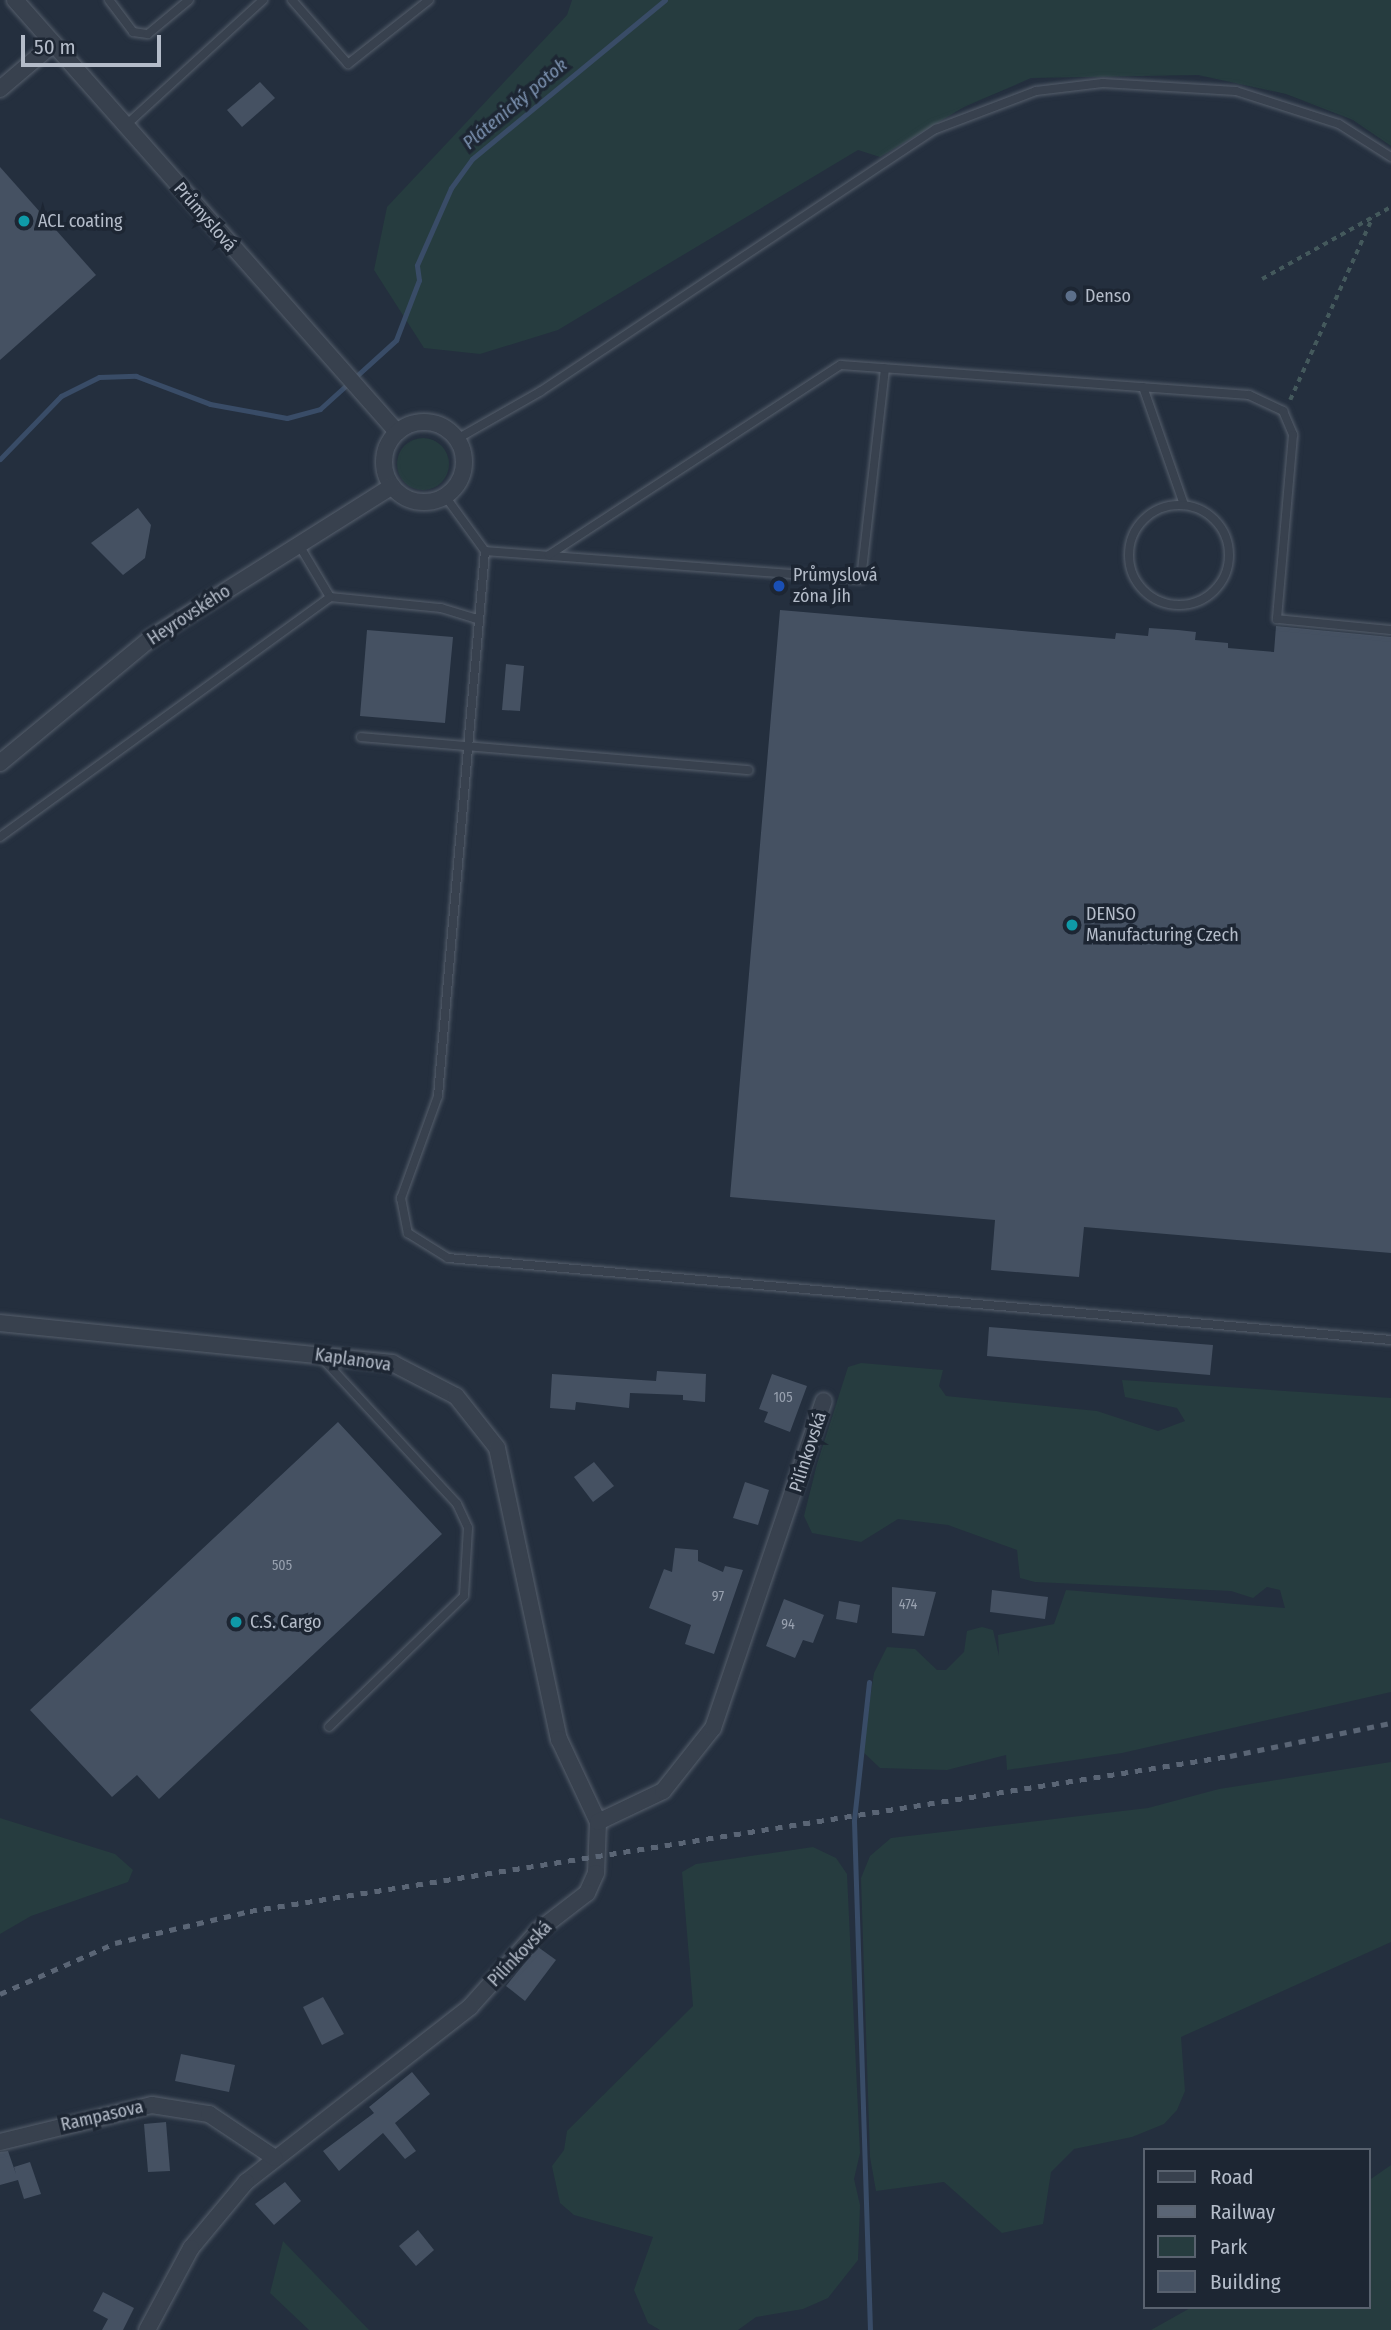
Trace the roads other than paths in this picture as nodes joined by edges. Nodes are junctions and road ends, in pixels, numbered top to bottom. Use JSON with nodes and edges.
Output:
{"nodes":[{"id":1,"x":15,"y":0,"type":"edge"},
{"id":2,"x":109,"y":0,"type":"edge"},
{"id":3,"x":189,"y":0,"type":"edge"},
{"id":4,"x":264,"y":0,"type":"edge"},
{"id":5,"x":292,"y":0,"type":"edge"},
{"id":6,"x":429,"y":0,"type":"edge"},
{"id":7,"x":53,"y":44,"type":"junction"},
{"id":8,"x":0,"y":89,"type":"edge"},
{"id":9,"x":125,"y":126,"type":"junction"},
{"id":10,"x":1391,"y":157,"type":"edge"},
{"id":11,"x":885,"y":368,"type":"junction"},
{"id":12,"x":1143,"y":387,"type":"junction"},
{"id":13,"x":397,"y":432,"type":"junction"},
{"id":14,"x":457,"y":439,"type":"junction"},
{"id":15,"x":391,"y":486,"type":"junction"},
{"id":16,"x":445,"y":496,"type":"junction"},
{"id":17,"x":1184,"y":505,"type":"junction"},
{"id":18,"x":299,"y":545,"type":"junction"},
{"id":19,"x":485,"y":551,"type":"junction"},
{"id":20,"x":548,"y":555,"type":"junction"},
{"id":21,"x":330,"y":597,"type":"junction"},
{"id":22,"x":477,"y":620,"type":"junction"},
{"id":23,"x":1391,"y":630,"type":"edge"},
{"id":24,"x":361,"y":737,"type":"dead end"},
{"id":25,"x":467,"y":747,"type":"junction"},
{"id":26,"x":0,"y":763,"type":"edge"},
{"id":27,"x":749,"y":770,"type":"dead end"},
{"id":28,"x":0,"y":837,"type":"edge"},
{"id":29,"x":0,"y":1322,"type":"edge"},
{"id":30,"x":1391,"y":1340,"type":"edge"},
{"id":31,"x":319,"y":1355,"type":"junction"},
{"id":32,"x":824,"y":1401,"type":"dead end"},
{"id":33,"x":329,"y":1727,"type":"dead end"},
{"id":34,"x":598,"y":1822,"type":"junction"},
{"id":35,"x":0,"y":2142,"type":"edge"},
{"id":36,"x":275,"y":2158,"type":"junction"},
{"id":37,"x":147,"y":2330,"type":"edge"}],
"edges":[{"from":1,"to":7,"type":"street","name":"Průmyslová"},
{"from":2,"to":3,"type":"lane"},
{"from":4,"to":9,"type":"lane"},
{"from":5,"to":6,"type":"lane"},
{"from":7,"to":8,"type":"street"},
{"from":7,"to":9,"type":"street","name":"Průmyslová"},
{"from":9,"to":13,"type":"street","name":"Průmyslová"},
{"from":10,"to":14,"type":"lane"},
{"from":11,"to":12,"type":"lane"},
{"from":11,"to":20,"type":"lane"},
{"from":11,"to":20,"type":"lane"},
{"from":12,"to":17,"type":"lane"},
{"from":12,"to":23,"type":"lane"},
{"from":13,"to":14,"type":"street"},
{"from":13,"to":15,"type":"street"},
{"from":14,"to":16,"type":"street"},
{"from":15,"to":16,"type":"street"},
{"from":15,"to":18,"type":"street","name":"Heyrovského"},
{"from":16,"to":19,"type":"lane"},
{"from":17,"to":17,"type":"lane"},
{"from":18,"to":21,"type":"lane"},
{"from":18,"to":26,"type":"street","name":"Heyrovského"},
{"from":19,"to":20,"type":"lane"},
{"from":19,"to":22,"type":"lane"},
{"from":21,"to":22,"type":"lane"},
{"from":21,"to":28,"type":"lane"},
{"from":22,"to":25,"type":"lane"},
{"from":24,"to":25,"type":"lane"},
{"from":25,"to":27,"type":"lane"},
{"from":25,"to":30,"type":"lane"},
{"from":29,"to":31,"type":"street","name":"Kaplanova"},
{"from":31,"to":33,"type":"lane"},
{"from":31,"to":34,"type":"street","name":"Kaplanova"},
{"from":32,"to":34,"type":"street","name":"Pilínkovská"},
{"from":34,"to":36,"type":"street","name":"Pilínkovská"},
{"from":35,"to":36,"type":"street","name":"Rampasova"},
{"from":36,"to":37,"type":"street","name":"Pilínkovská"}]}
